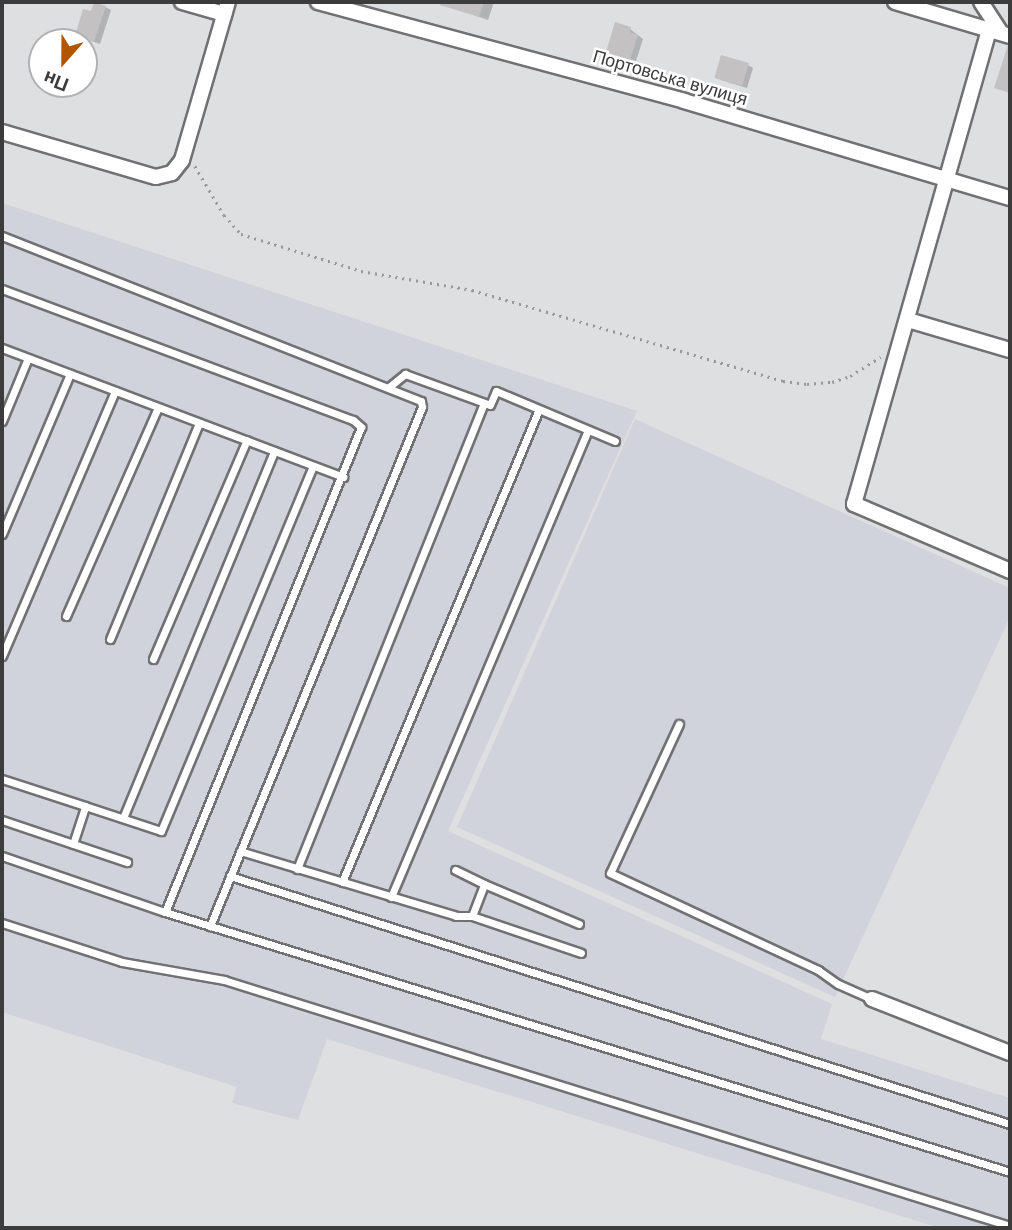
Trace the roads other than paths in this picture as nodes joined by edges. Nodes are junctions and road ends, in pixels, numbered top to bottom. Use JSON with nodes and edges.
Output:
{"nodes":[{"id":1,"x":182,"y":2,"type":"edge"},
{"id":2,"x":318,"y":2,"type":"edge"},
{"id":3,"x":895,"y":2,"type":"edge"},
{"id":4,"x":981,"y":2,"type":"edge"},
{"id":5,"x":226,"y":8,"type":"edge"},
{"id":6,"x":1000,"y":33,"type":"edge"},
{"id":7,"x":2,"y":132,"type":"edge"},
{"id":8,"x":947,"y":178,"type":"junction"},
{"id":9,"x":1010,"y":198,"type":"edge"},
{"id":10,"x":2,"y":236,"type":"edge"},
{"id":11,"x":2,"y":289,"type":"edge"},
{"id":12,"x":908,"y":320,"type":"junction"},
{"id":13,"x":2,"y":348,"type":"edge"},
{"id":14,"x":1010,"y":350,"type":"edge"},
{"id":15,"x":28,"y":358,"type":"junction"},
{"id":16,"x":70,"y":374,"type":"junction"},
{"id":17,"x":389,"y":387,"type":"junction"},
{"id":18,"x":115,"y":391,"type":"junction"},
{"id":19,"x":484,"y":403,"type":"junction"},
{"id":20,"x":158,"y":407,"type":"junction"},
{"id":21,"x":539,"y":409,"type":"junction"},
{"id":22,"x":2,"y":421,"type":"edge"},
{"id":23,"x":199,"y":422,"type":"junction"},
{"id":24,"x":588,"y":430,"type":"junction"},
{"id":25,"x":247,"y":440,"type":"junction"},
{"id":26,"x":615,"y":442,"type":"dead end"},
{"id":27,"x":274,"y":451,"type":"junction"},
{"id":28,"x":313,"y":466,"type":"junction"},
{"id":29,"x":343,"y":477,"type":"junction"},
{"id":30,"x":2,"y":534,"type":"edge"},
{"id":31,"x":1010,"y":571,"type":"edge"},
{"id":32,"x":66,"y":616,"type":"dead end"},
{"id":33,"x":110,"y":639,"type":"dead end"},
{"id":34,"x":2,"y":656,"type":"edge"},
{"id":35,"x":153,"y":659,"type":"dead end"},
{"id":36,"x":679,"y":724,"type":"dead end"},
{"id":37,"x":2,"y":779,"type":"edge"},
{"id":38,"x":85,"y":806,"type":"junction"},
{"id":39,"x":123,"y":818,"type":"junction"},
{"id":40,"x":2,"y":820,"type":"edge"},
{"id":41,"x":73,"y":844,"type":"junction"},
{"id":42,"x":240,"y":851,"type":"junction"},
{"id":43,"x":2,"y":856,"type":"edge"},
{"id":44,"x":127,"y":862,"type":"dead end"},
{"id":45,"x":297,"y":869,"type":"junction"},
{"id":46,"x":455,"y":870,"type":"dead end"},
{"id":47,"x":230,"y":876,"type":"junction"},
{"id":48,"x":342,"y":882,"type":"junction"},
{"id":49,"x":484,"y":884,"type":"junction"},
{"id":50,"x":391,"y":897,"type":"junction"},
{"id":51,"x":165,"y":912,"type":"junction"},
{"id":52,"x":471,"y":916,"type":"junction"},
{"id":53,"x":2,"y":923,"type":"edge"},
{"id":54,"x":579,"y":924,"type":"dead end"},
{"id":55,"x":210,"y":926,"type":"junction"},
{"id":56,"x":581,"y":953,"type":"dead end"},
{"id":57,"x":872,"y":999,"type":"joint"},
{"id":58,"x":1010,"y":1053,"type":"edge"},
{"id":59,"x":1010,"y":1124,"type":"edge"},
{"id":60,"x":1010,"y":1172,"type":"edge"},
{"id":61,"x":1010,"y":1226,"type":"edge"}],
"edges":[{"from":1,"to":5,"type":"street"},
{"from":2,"to":8,"type":"street","name":"Портовська вулиця"},
{"from":3,"to":6,"type":"street"},
{"from":4,"to":6,"type":"street"},
{"from":5,"to":7,"type":"street"},
{"from":6,"to":8,"type":"street"},
{"from":8,"to":9,"type":"street","name":"Портовська вулиця"},
{"from":8,"to":12,"type":"street"},
{"from":10,"to":17,"type":"lane"},
{"from":11,"to":29,"type":"lane"},
{"from":12,"to":14,"type":"street"},
{"from":12,"to":31,"type":"street"},
{"from":13,"to":15,"type":"lane"},
{"from":15,"to":16,"type":"lane"},
{"from":15,"to":22,"type":"lane"},
{"from":16,"to":18,"type":"lane"},
{"from":16,"to":30,"type":"lane"},
{"from":17,"to":19,"type":"lane"},
{"from":17,"to":42,"type":"lane"},
{"from":18,"to":20,"type":"lane"},
{"from":18,"to":34,"type":"lane"},
{"from":19,"to":21,"type":"lane"},
{"from":19,"to":45,"type":"lane"},
{"from":20,"to":23,"type":"lane"},
{"from":20,"to":32,"type":"lane"},
{"from":21,"to":24,"type":"lane"},
{"from":21,"to":48,"type":"lane"},
{"from":23,"to":25,"type":"lane"},
{"from":23,"to":33,"type":"lane"},
{"from":24,"to":26,"type":"lane"},
{"from":24,"to":50,"type":"lane"},
{"from":25,"to":27,"type":"lane"},
{"from":25,"to":35,"type":"lane"},
{"from":27,"to":28,"type":"lane"},
{"from":27,"to":39,"type":"lane"},
{"from":28,"to":29,"type":"lane"},
{"from":28,"to":39,"type":"lane"},
{"from":29,"to":51,"type":"lane"},
{"from":36,"to":57,"type":"lane"},
{"from":37,"to":38,"type":"lane"},
{"from":38,"to":39,"type":"lane"},
{"from":38,"to":41,"type":"lane"},
{"from":40,"to":41,"type":"lane"},
{"from":41,"to":44,"type":"lane"},
{"from":42,"to":45,"type":"lane"},
{"from":42,"to":47,"type":"lane"},
{"from":43,"to":51,"type":"lane"},
{"from":45,"to":48,"type":"lane"},
{"from":46,"to":49,"type":"lane"},
{"from":47,"to":55,"type":"lane"},
{"from":47,"to":59,"type":"lane"},
{"from":48,"to":50,"type":"lane"},
{"from":49,"to":52,"type":"lane"},
{"from":49,"to":54,"type":"lane"},
{"from":50,"to":52,"type":"lane"},
{"from":51,"to":55,"type":"lane"},
{"from":52,"to":56,"type":"lane"},
{"from":53,"to":61,"type":"lane"},
{"from":55,"to":60,"type":"lane"},
{"from":57,"to":58,"type":"street"}]}
